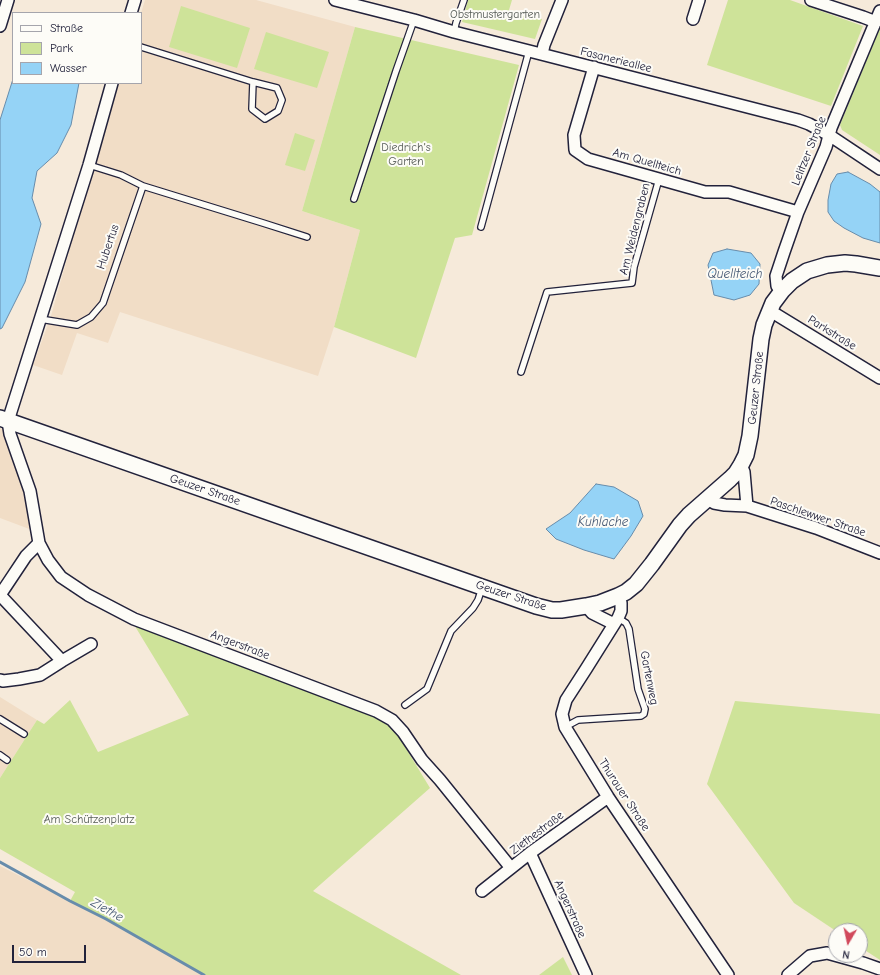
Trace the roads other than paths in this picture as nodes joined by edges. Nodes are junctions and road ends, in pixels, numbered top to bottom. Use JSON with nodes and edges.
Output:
{"nodes":[{"id":1,"x":8,"y":0,"type":"edge"},
{"id":2,"x":135,"y":0,"type":"edge"},
{"id":3,"x":335,"y":0,"type":"edge"},
{"id":4,"x":464,"y":0,"type":"edge"},
{"id":5,"x":562,"y":0,"type":"edge"},
{"id":6,"x":699,"y":0,"type":"edge"},
{"id":7,"x":811,"y":0,"type":"edge"},
{"id":8,"x":880,"y":11,"type":"edge"},
{"id":9,"x":131,"y":12,"type":"edge"},
{"id":10,"x":694,"y":19,"type":"dead end"},
{"id":11,"x":414,"y":20,"type":"junction"},
{"id":12,"x":876,"y":22,"type":"junction"},
{"id":13,"x":0,"y":26,"type":"edge"},
{"id":14,"x":454,"y":32,"type":"junction"},
{"id":15,"x":142,"y":47,"type":"edge"},
{"id":16,"x":529,"y":51,"type":"junction"},
{"id":17,"x":542,"y":54,"type":"junction"},
{"id":18,"x":594,"y":67,"type":"junction"},
{"id":19,"x":254,"y":82,"type":"junction"},
{"id":20,"x":112,"y":84,"type":"edge"},
{"id":21,"x":829,"y":135,"type":"junction"},
{"id":22,"x":89,"y":165,"type":"junction"},
{"id":23,"x":880,"y":169,"type":"edge"},
{"id":24,"x":659,"y":179,"type":"junction"},
{"id":25,"x":143,"y":186,"type":"junction"},
{"id":26,"x":354,"y":199,"type":"dead end"},
{"id":27,"x":798,"y":212,"type":"junction"},
{"id":28,"x":481,"y":227,"type":"dead end"},
{"id":29,"x":307,"y":237,"type":"dead end"},
{"id":30,"x":880,"y":268,"type":"edge"},
{"id":31,"x":782,"y":291,"type":"junction"},
{"id":32,"x":769,"y":311,"type":"junction"},
{"id":33,"x":40,"y":319,"type":"junction"},
{"id":34,"x":521,"y":372,"type":"dead end"},
{"id":35,"x":880,"y":378,"type":"edge"},
{"id":36,"x":4,"y":420,"type":"edge"},
{"id":37,"x":741,"y":465,"type":"junction"},
{"id":38,"x":708,"y":498,"type":"junction"},
{"id":39,"x":747,"y":506,"type":"junction"},
{"id":40,"x":39,"y":543,"type":"junction"},
{"id":41,"x":880,"y":553,"type":"edge"},
{"id":42,"x":482,"y":588,"type":"junction"},
{"id":43,"x":618,"y":596,"type":"junction"},
{"id":44,"x":586,"y":606,"type":"junction"},
{"id":45,"x":616,"y":621,"type":"junction"},
{"id":46,"x":91,"y":644,"type":"dead end"},
{"id":47,"x":62,"y":661,"type":"junction"},
{"id":48,"x":0,"y":680,"type":"edge"},
{"id":49,"x":405,"y":705,"type":"dead end"},
{"id":50,"x":0,"y":719,"type":"edge"},
{"id":51,"x":565,"y":727,"type":"junction"},
{"id":52,"x":24,"y":734,"type":"dead end"},
{"id":53,"x":0,"y":756,"type":"edge"},
{"id":54,"x":8,"y":760,"type":"dead end"},
{"id":55,"x":608,"y":797,"type":"junction"},
{"id":56,"x":530,"y":853,"type":"junction"},
{"id":57,"x":511,"y":868,"type":"junction"},
{"id":58,"x":482,"y":891,"type":"dead end"},
{"id":59,"x":880,"y":969,"type":"edge"},
{"id":60,"x":586,"y":975,"type":"edge"},
{"id":61,"x":728,"y":975,"type":"edge"},
{"id":62,"x":788,"y":975,"type":"edge"}],
"edges":[{"from":1,"to":13,"type":"street"},
{"from":2,"to":9,"type":"street"},
{"from":3,"to":11,"type":"street","name":"Fasanerieallee"},
{"from":4,"to":14,"type":"lane"},
{"from":5,"to":17,"type":"street"},
{"from":6,"to":10,"type":"street"},
{"from":7,"to":12,"type":"street"},
{"from":8,"to":12,"type":"street","name":"Lelitzer Straße"},
{"from":11,"to":14,"type":"street","name":"Fasanerieallee"},
{"from":11,"to":26,"type":"lane"},
{"from":12,"to":21,"type":"street","name":"Lelitzer Straße"},
{"from":14,"to":16,"type":"street","name":"Fasanerieallee"},
{"from":15,"to":19,"type":"lane"},
{"from":16,"to":17,"type":"street","name":"Fasanerieallee"},
{"from":16,"to":28,"type":"lane"},
{"from":17,"to":18,"type":"street","name":"Fasanerieallee"},
{"from":18,"to":21,"type":"street","name":"Fasanerieallee"},
{"from":18,"to":24,"type":"street","name":"Am Quellteich"},
{"from":19,"to":19,"type":"lane"},
{"from":20,"to":22,"type":"street"},
{"from":21,"to":23,"type":"street","name":"Fasanerieallee"},
{"from":21,"to":27,"type":"street","name":"Lelitzer Straße"},
{"from":22,"to":25,"type":"lane"},
{"from":22,"to":33,"type":"street"},
{"from":24,"to":27,"type":"street","name":"Am Quellteich"},
{"from":24,"to":34,"type":"lane","name":"Am Weidengraben"},
{"from":25,"to":29,"type":"lane"},
{"from":25,"to":33,"type":"lane","name":"Hubertus"},
{"from":27,"to":31,"type":"street","name":"Lelitzer Straße"},
{"from":30,"to":31,"type":"main road","name":"Geuzer Straße"},
{"from":31,"to":32,"type":"main road","name":"Geuzer Straße"},
{"from":32,"to":35,"type":"street","name":"Parkstraße"},
{"from":32,"to":37,"type":"main road","name":"Geuzer Straße"},
{"from":33,"to":36,"type":"street"},
{"from":36,"to":40,"type":"street","name":"Angerstraße"},
{"from":36,"to":42,"type":"main road","name":"Geuzer Straße"},
{"from":37,"to":38,"type":"main road","name":"Geuzer Straße"},
{"from":37,"to":39,"type":"street"},
{"from":38,"to":39,"type":"street","name":"Paschlewwer Straße"},
{"from":38,"to":43,"type":"main road","name":"Geuzer Straße"},
{"from":39,"to":41,"type":"street","name":"Paschlewwer Straße"},
{"from":40,"to":47,"type":"street"},
{"from":40,"to":57,"type":"street","name":"Angerstraße"},
{"from":42,"to":44,"type":"main road","name":"Geuzer Straße"},
{"from":42,"to":49,"type":"lane"},
{"from":43,"to":44,"type":"main road","name":"Geuzer Straße"},
{"from":43,"to":45,"type":"street","name":"Thurauer Straße"},
{"from":44,"to":45,"type":"street"},
{"from":45,"to":51,"type":"street","name":"Thurauer Straße"},
{"from":45,"to":51,"type":"lane","name":"Gartenweg"},
{"from":46,"to":47,"type":"street"},
{"from":47,"to":48,"type":"street"},
{"from":50,"to":52,"type":"lane"},
{"from":51,"to":55,"type":"street","name":"Thurauer Straße"},
{"from":53,"to":54,"type":"lane"},
{"from":55,"to":56,"type":"street","name":"Ziethestraße"},
{"from":55,"to":61,"type":"street","name":"Thurauer Straße"},
{"from":56,"to":57,"type":"street","name":"Ziethestraße"},
{"from":56,"to":60,"type":"street","name":"Angerstraße"},
{"from":57,"to":58,"type":"street","name":"Ziethestraße"},
{"from":59,"to":62,"type":"street"}]}
